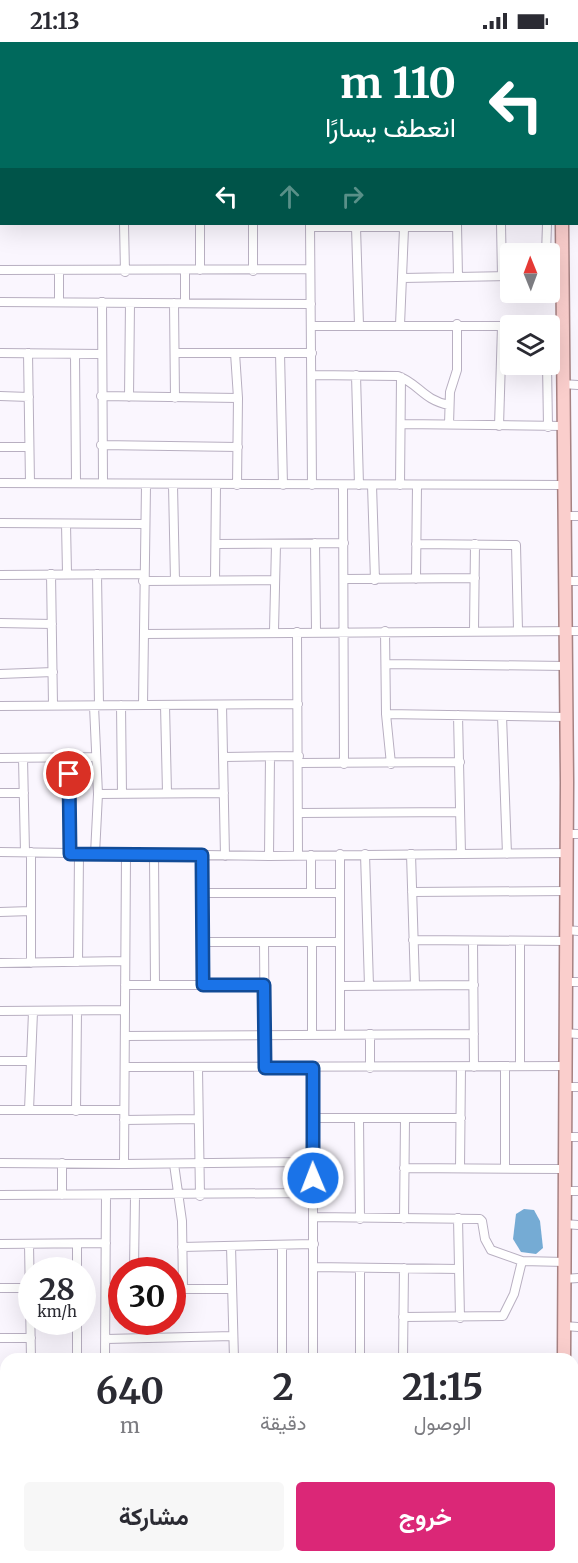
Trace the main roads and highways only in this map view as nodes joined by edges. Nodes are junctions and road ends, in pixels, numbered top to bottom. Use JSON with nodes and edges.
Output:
{"nodes":[{"id":1,"x":562,"y":225,"type":"edge"},
{"id":2,"x":572,"y":631,"type":"edge"},
{"id":3,"x":572,"y":680,"type":"edge"},
{"id":4,"x":570,"y":724,"type":"edge"},
{"id":5,"x":573,"y":782,"type":"edge"},
{"id":6,"x":572,"y":834,"type":"edge"},
{"id":7,"x":570,"y":886,"type":"edge"},
{"id":8,"x":570,"y":934,"type":"edge"},
{"id":9,"x":572,"y":982,"type":"edge"},
{"id":10,"x":572,"y":1034,"type":"edge"},
{"id":11,"x":572,"y":1087,"type":"edge"},
{"id":12,"x":572,"y":1327,"type":"edge"},
{"id":13,"x":566,"y":1353,"type":"edge"}],
"edges":[{"from":1,"to":2,"type":"highway"},
{"from":2,"to":3,"type":"highway"},
{"from":3,"to":4,"type":"highway"},
{"from":4,"to":5,"type":"highway"},
{"from":5,"to":6,"type":"highway"},
{"from":6,"to":7,"type":"highway"},
{"from":7,"to":8,"type":"highway"},
{"from":8,"to":9,"type":"highway"},
{"from":9,"to":10,"type":"highway"},
{"from":10,"to":11,"type":"highway"},
{"from":11,"to":12,"type":"highway"},
{"from":12,"to":13,"type":"highway"}]}
